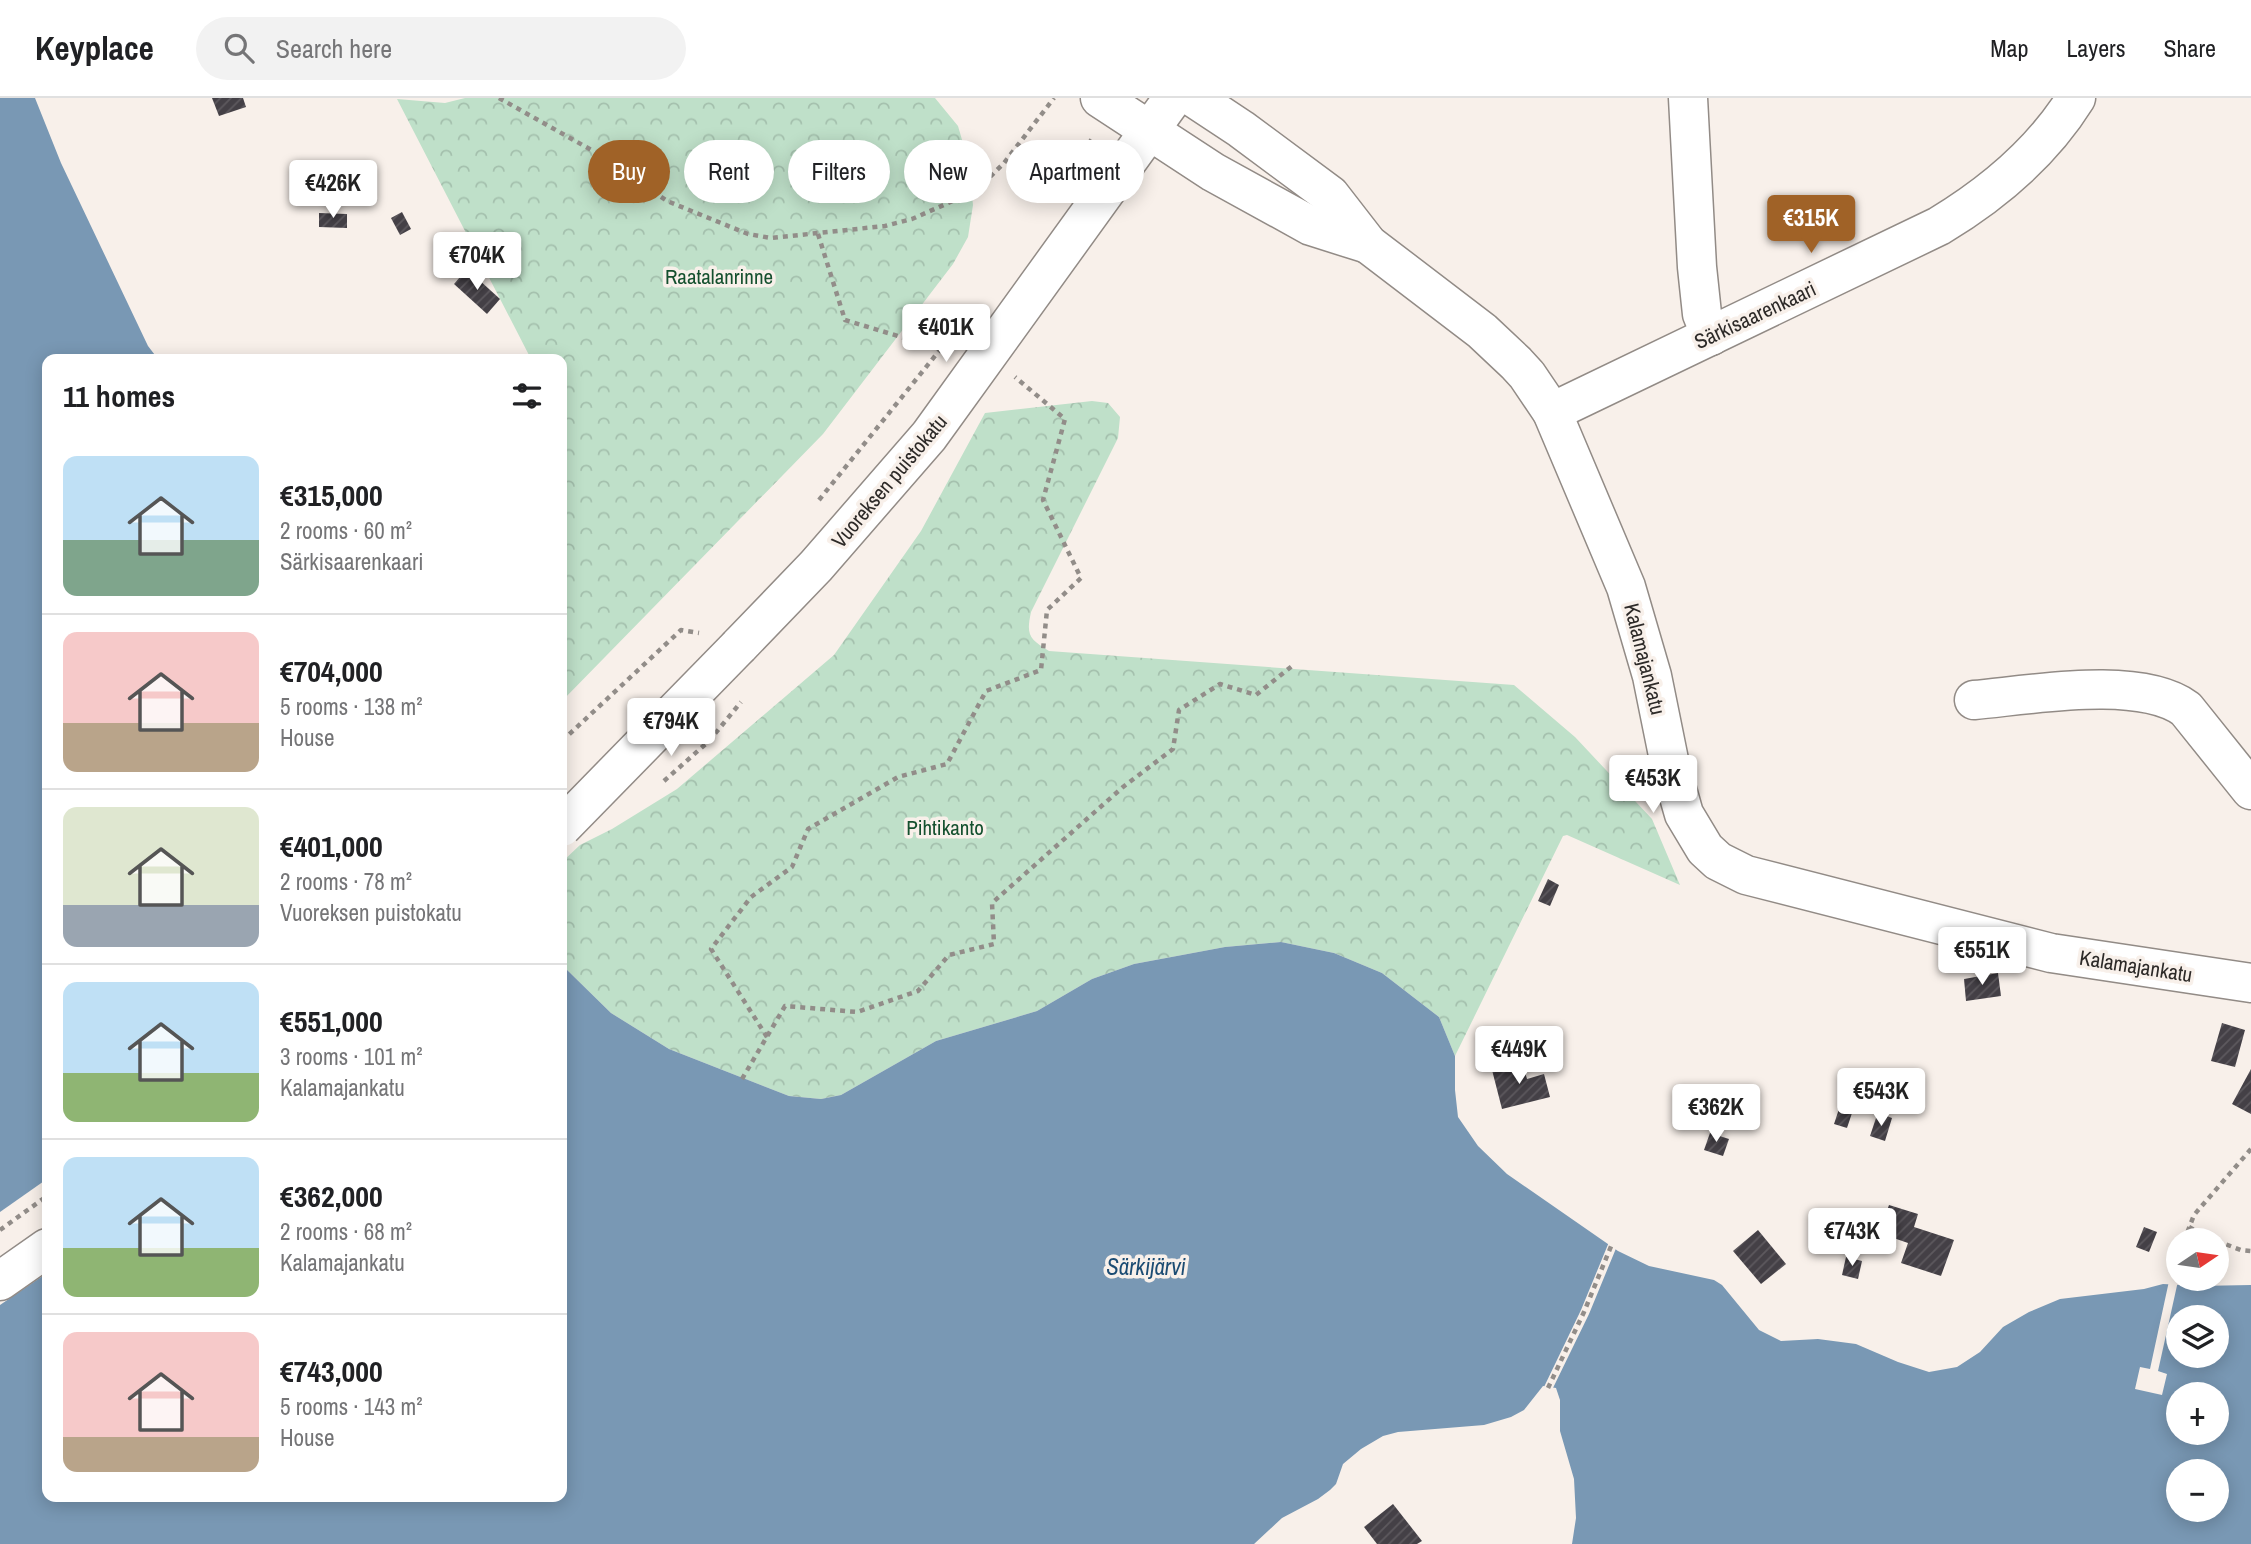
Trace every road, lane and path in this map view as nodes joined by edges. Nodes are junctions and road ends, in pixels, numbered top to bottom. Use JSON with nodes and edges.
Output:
{"nodes":[{"id":1,"x":499,"y":98,"type":"edge"},
{"id":2,"x":1054,"y":98,"type":"edge"},
{"id":3,"x":1173,"y":98,"type":"edge"},
{"id":4,"x":1194,"y":98,"type":"edge"},
{"id":5,"x":1688,"y":98,"type":"edge"},
{"id":6,"x":2076,"y":98,"type":"edge"},
{"id":7,"x":1107,"y":103,"type":"edge"},
{"id":8,"x":1150,"y":130,"type":"junction"},
{"id":9,"x":1088,"y":140,"type":"edge"},
{"id":10,"x":818,"y":234,"type":"junction"},
{"id":11,"x":1368,"y":244,"type":"junction"},
{"id":12,"x":1710,"y":335,"type":"junction"},
{"id":13,"x":949,"y":338,"type":"dead end"},
{"id":14,"x":941,"y":349,"type":"junction"},
{"id":15,"x":989,"y":355,"type":"junction"},
{"id":16,"x":1552,"y":412,"type":"junction"},
{"id":17,"x":819,"y":500,"type":"dead end"},
{"id":18,"x":702,"y":634,"type":"dead end"},
{"id":19,"x":1292,"y":666,"type":"dead end"},
{"id":20,"x":1974,"y":700,"type":"dead end"},
{"id":21,"x":567,"y":736,"type":"edge"},
{"id":22,"x":2251,"y":790,"type":"edge"},
{"id":23,"x":567,"y":822,"type":"edge"},
{"id":24,"x":2251,"y":983,"type":"edge"},
{"id":25,"x":767,"y":1037,"type":"junction"},
{"id":26,"x":742,"y":1079,"type":"dead end"},
{"id":27,"x":2251,"y":1149,"type":"edge"},
{"id":28,"x":42,"y":1200,"type":"edge"},
{"id":29,"x":2189,"y":1227,"type":"edge"},
{"id":30,"x":0,"y":1230,"type":"edge"},
{"id":31,"x":1612,"y":1244,"type":"dead end"},
{"id":32,"x":2230,"y":1246,"type":"edge"},
{"id":33,"x":2251,"y":1251,"type":"edge"},
{"id":34,"x":42,"y":1252,"type":"edge"},
{"id":35,"x":0,"y":1281,"type":"edge"},
{"id":36,"x":1548,"y":1388,"type":"dead end"}],
"edges":[{"from":1,"to":10,"type":"path"},
{"from":2,"to":10,"type":"path"},
{"from":3,"to":8,"type":"street","name":"Vuoreksen puistokatu"},
{"from":4,"to":11,"type":"street","name":"Kalamajankatu"},
{"from":5,"to":12,"type":"street"},
{"from":6,"to":12,"type":"street","name":"Särkisaarenkaari"},
{"from":7,"to":8,"type":"street","name":"Kalamajankatu"},
{"from":7,"to":9,"type":"path"},
{"from":8,"to":11,"type":"street","name":"Kalamajankatu"},
{"from":8,"to":15,"type":"street","name":"Vuoreksen puistokatu"},
{"from":10,"to":14,"type":"path"},
{"from":11,"to":16,"type":"street","name":"Kalamajankatu"},
{"from":12,"to":16,"type":"street","name":"Särkisaarenkaari"},
{"from":13,"to":14,"type":"path"},
{"from":14,"to":17,"type":"path"},
{"from":15,"to":23,"type":"street","name":"Vuoreksen puistokatu","bridge":true},
{"from":15,"to":25,"type":"path"},
{"from":16,"to":24,"type":"street","name":"Kalamajankatu"},
{"from":18,"to":21,"type":"path"},
{"from":19,"to":25,"type":"path"},
{"from":20,"to":22,"type":"street"},
{"from":25,"to":26,"type":"path"},
{"from":27,"to":29,"type":"path"},
{"from":28,"to":30,"type":"path"},
{"from":31,"to":36,"type":"path"},
{"from":32,"to":33,"type":"path"},
{"from":34,"to":35,"type":"street"}]}
